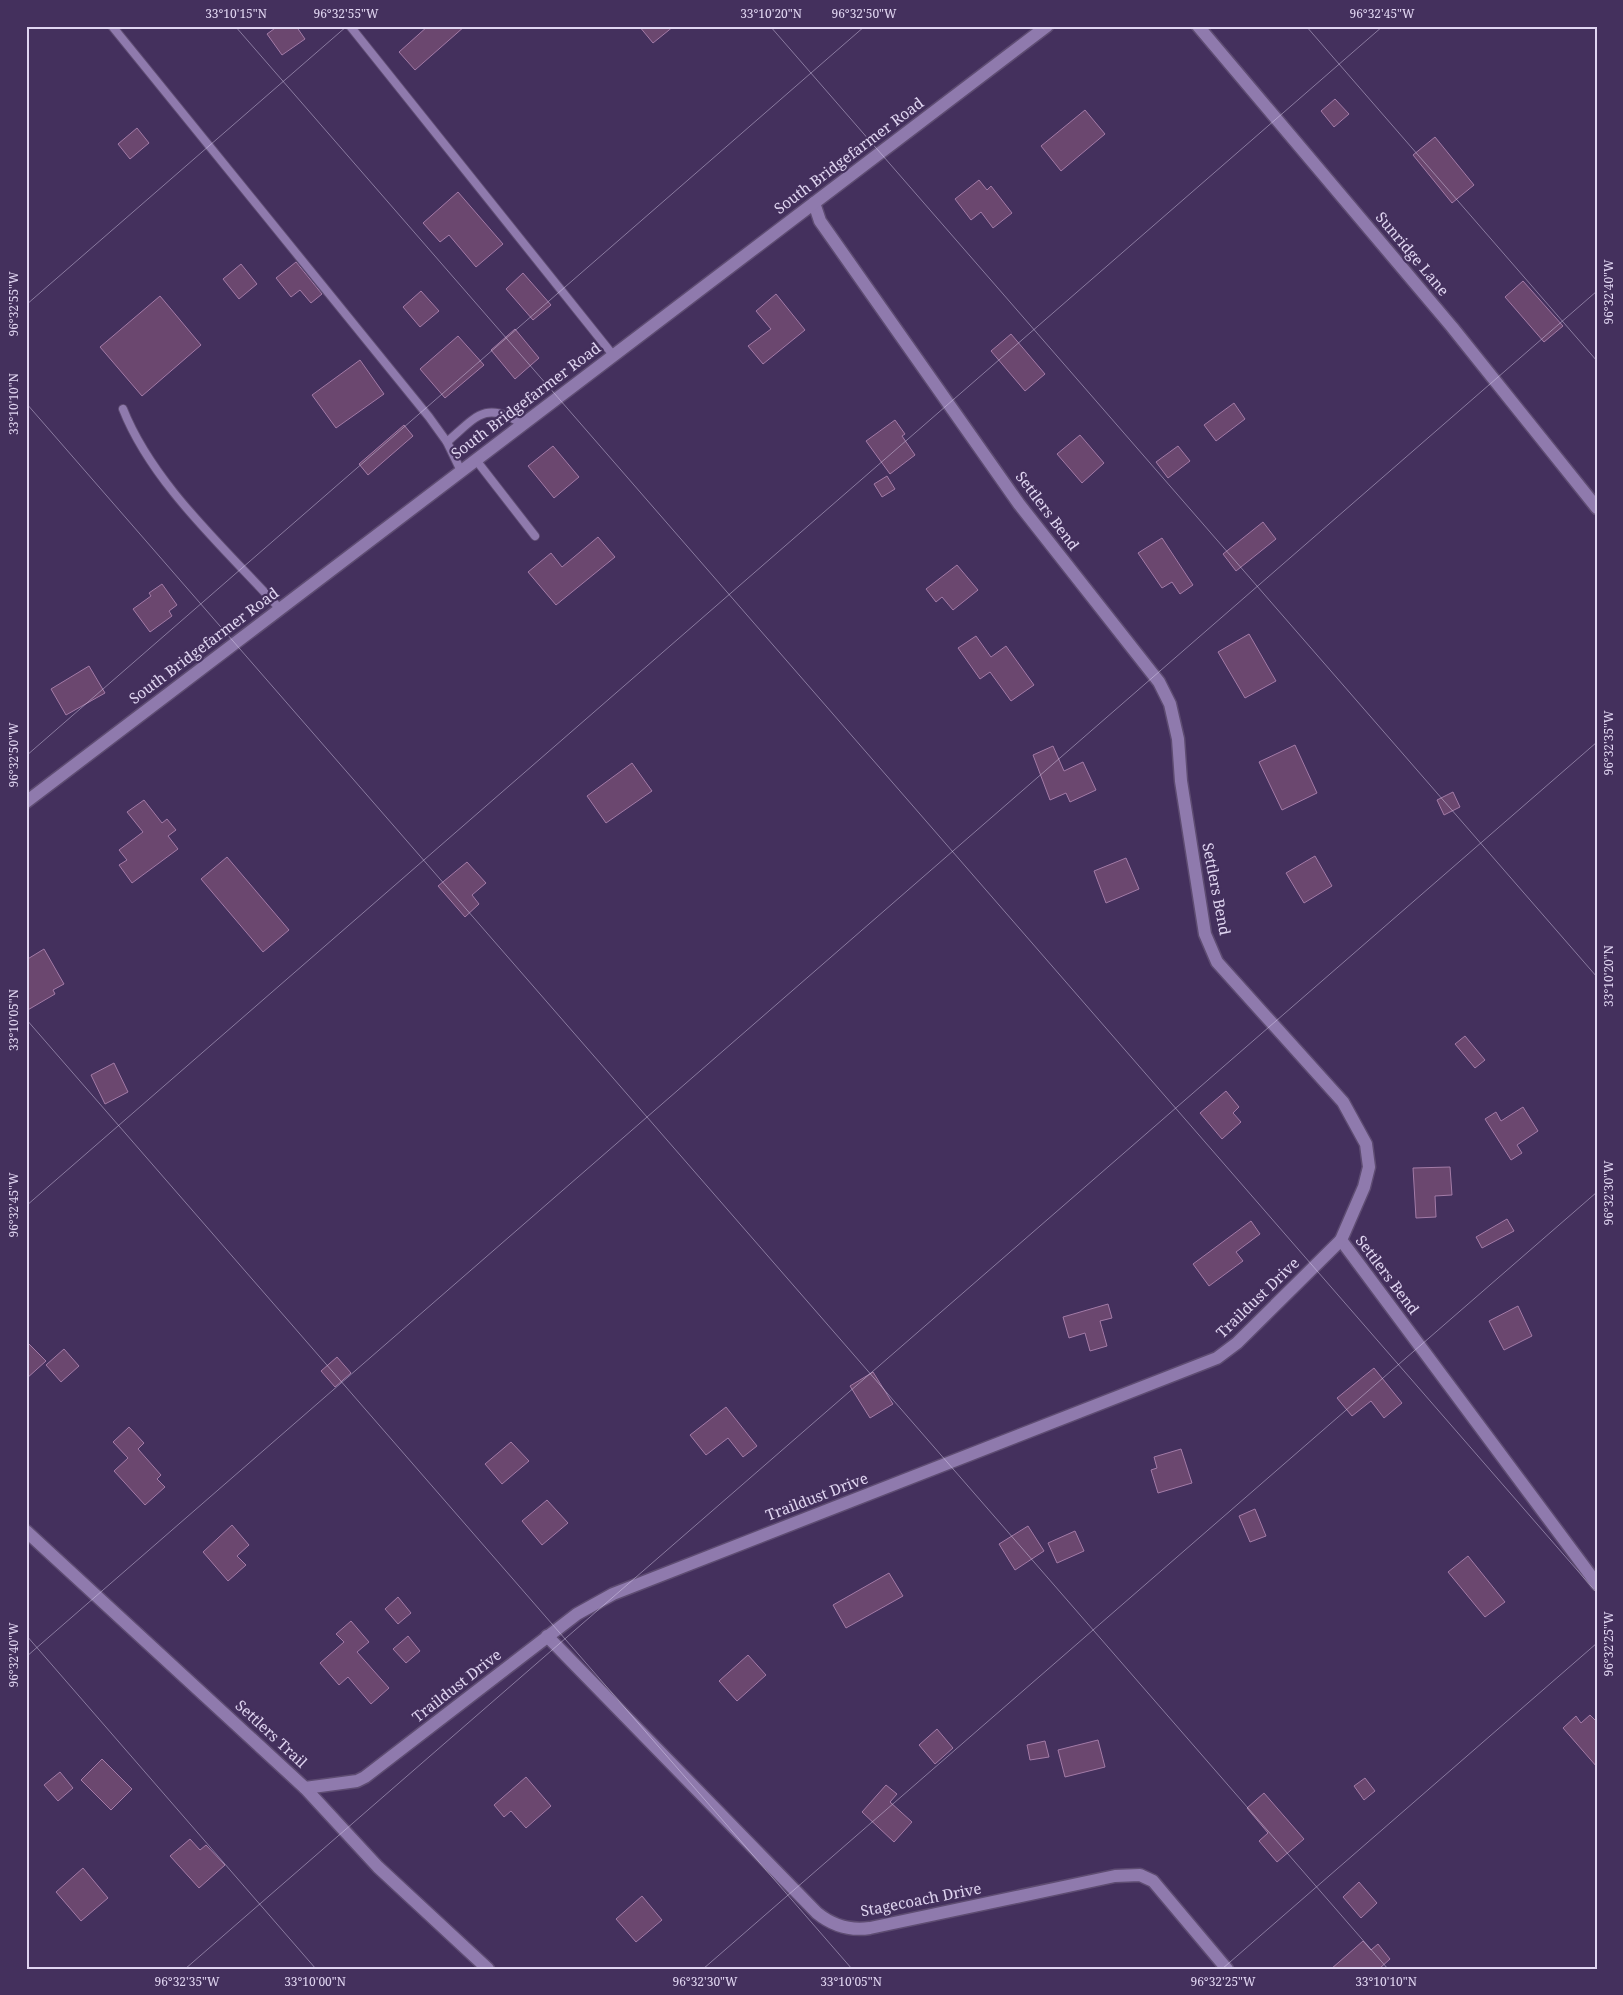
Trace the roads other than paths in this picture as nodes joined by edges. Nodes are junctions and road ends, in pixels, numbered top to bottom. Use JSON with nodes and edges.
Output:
{"nodes":[{"id":1,"x":112,"y":26,"type":"edge"},
{"id":2,"x":350,"y":26,"type":"edge"},
{"id":3,"x":1047,"y":26,"type":"edge"},
{"id":4,"x":1198,"y":26,"type":"edge"},
{"id":5,"x":814,"y":203,"type":"junction"},
{"id":6,"x":613,"y":356,"type":"junction"},
{"id":7,"x":124,"y":409,"type":"dead end"},
{"id":8,"x":522,"y":424,"type":"junction"},
{"id":9,"x":447,"y":442,"type":"junction"},
{"id":10,"x":476,"y":460,"type":"junction"},
{"id":11,"x":461,"y":471,"type":"junction"},
{"id":12,"x":1597,"y":508,"type":"edge"},
{"id":13,"x":535,"y":536,"type":"dead end"},
{"id":14,"x":280,"y":609,"type":"junction"},
{"id":15,"x":26,"y":802,"type":"edge"},
{"id":16,"x":1341,"y":1240,"type":"junction"},
{"id":17,"x":26,"y":1531,"type":"edge"},
{"id":18,"x":1597,"y":1584,"type":"edge"},
{"id":19,"x":547,"y":1636,"type":"junction"},
{"id":20,"x":305,"y":1788,"type":"junction"},
{"id":21,"x":488,"y":1969,"type":"edge"},
{"id":22,"x":1227,"y":1969,"type":"edge"}],
"edges":[{"from":1,"to":9,"type":"lane"},
{"from":2,"to":6,"type":"lane"},
{"from":3,"to":5,"type":"street","name":"South Bridgefarmer Road"},
{"from":4,"to":12,"type":"street","name":"Sunridge Lane"},
{"from":5,"to":6,"type":"street","name":"South Bridgefarmer Road"},
{"from":5,"to":16,"type":"street","name":"Settlers Bend"},
{"from":6,"to":8,"type":"street","name":"South Bridgefarmer Road"},
{"from":7,"to":14,"type":"lane"},
{"from":8,"to":9,"type":"lane"},
{"from":8,"to":10,"type":"street","name":"South Bridgefarmer Road"},
{"from":9,"to":11,"type":"lane"},
{"from":10,"to":11,"type":"street","name":"South Bridgefarmer Road"},
{"from":10,"to":13,"type":"lane"},
{"from":11,"to":14,"type":"street","name":"South Bridgefarmer Road"},
{"from":14,"to":15,"type":"street","name":"South Bridgefarmer Road"},
{"from":16,"to":18,"type":"street","name":"Settlers Bend"},
{"from":16,"to":19,"type":"street","name":"Traildust Drive"},
{"from":17,"to":20,"type":"street","name":"Settlers Trail"},
{"from":19,"to":20,"type":"street","name":"Traildust Drive"},
{"from":19,"to":22,"type":"street","name":"Stagecoach Drive"},
{"from":20,"to":21,"type":"street","name":"Settlers Trail"}]}
